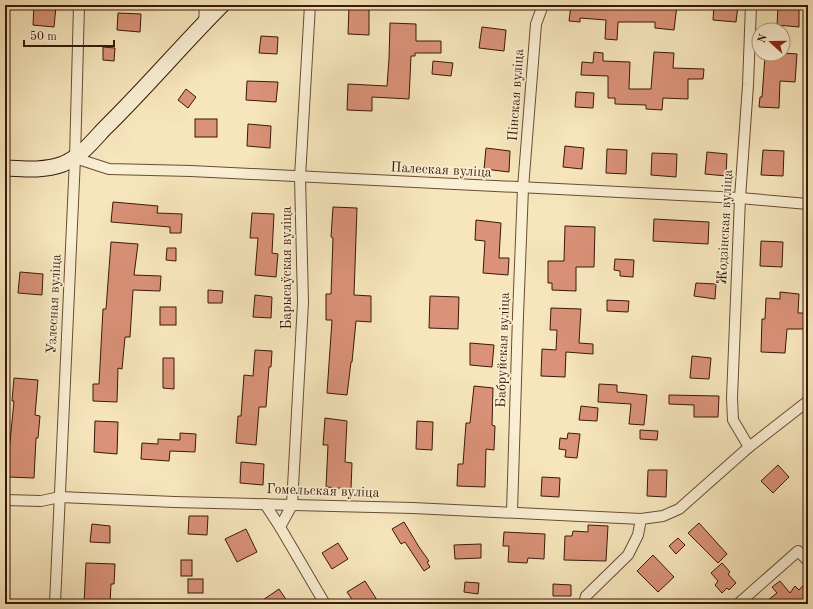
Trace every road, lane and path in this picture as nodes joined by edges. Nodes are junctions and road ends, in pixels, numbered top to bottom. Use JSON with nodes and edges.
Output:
{"nodes":[{"id":1,"x":79,"y":5,"type":"edge"},
{"id":2,"x":205,"y":5,"type":"edge"},
{"id":3,"x":222,"y":5,"type":"edge"},
{"id":4,"x":310,"y":5,"type":"edge"},
{"id":5,"x":543,"y":5,"type":"edge"},
{"id":6,"x":752,"y":5,"type":"edge"},
{"id":7,"x":204,"y":23,"type":"junction"},
{"id":8,"x":75,"y":158,"type":"junction"},
{"id":9,"x":5,"y":168,"type":"edge"},
{"id":10,"x":300,"y":177,"type":"junction"},
{"id":11,"x":523,"y":188,"type":"junction"},
{"id":12,"x":740,"y":198,"type":"junction"},
{"id":13,"x":808,"y":204,"type":"edge"},
{"id":14,"x":808,"y":401,"type":"edge"},
{"id":15,"x":749,"y":447,"type":"junction"},
{"id":16,"x":60,"y":497,"type":"junction"},
{"id":17,"x":5,"y":500,"type":"edge"},
{"id":18,"x":265,"y":504,"type":"junction"},
{"id":19,"x":292,"y":505,"type":"junction"},
{"id":20,"x":512,"y":512,"type":"junction"},
{"id":21,"x":641,"y":518,"type":"junction"},
{"id":22,"x":280,"y":527,"type":"junction"},
{"id":23,"x":808,"y":561,"type":"edge"},
{"id":24,"x":55,"y":604,"type":"edge"},
{"id":25,"x":325,"y":604,"type":"edge"},
{"id":26,"x":584,"y":604,"type":"edge"},
{"id":27,"x":738,"y":604,"type":"edge"}],
"edges":[{"from":1,"to":8,"type":"street","name":"Узлесная вуліца"},
{"from":2,"to":7,"type":"street"},
{"from":3,"to":7,"type":"main road"},
{"from":4,"to":10,"type":"street","name":"Барысаўская вуліца"},
{"from":5,"to":11,"type":"street","name":"Пінская вуліца"},
{"from":6,"to":12,"type":"street","name":"Жодзінская вуліца"},
{"from":7,"to":8,"type":"main road"},
{"from":8,"to":9,"type":"main road"},
{"from":8,"to":10,"type":"street","name":"Палеская вуліца"},
{"from":8,"to":16,"type":"street","name":"Узлесная вуліца"},
{"from":10,"to":11,"type":"street","name":"Палеская вуліца"},
{"from":10,"to":19,"type":"street","name":"Барысаўская вуліца"},
{"from":11,"to":12,"type":"street","name":"Палеская вуліца"},
{"from":11,"to":20,"type":"street","name":"Бабруйская вуліца"},
{"from":12,"to":13,"type":"street","name":"Палеская вуліца"},
{"from":12,"to":15,"type":"street","name":"Жодзінская вуліца"},
{"from":14,"to":15,"type":"street","name":"Гомельская вуліца"},
{"from":15,"to":21,"type":"street","name":"Гомельская вуліца"},
{"from":16,"to":17,"type":"street","name":"Гомельская вуліца"},
{"from":16,"to":18,"type":"street","name":"Гомельская вуліца"},
{"from":16,"to":24,"type":"street","name":"Узлесная вуліца"},
{"from":18,"to":19,"type":"street","name":"Гомельская вуліца"},
{"from":18,"to":22,"type":"street"},
{"from":19,"to":20,"type":"street","name":"Гомельская вуліца"},
{"from":19,"to":22,"type":"street","name":"Барысаўская вуліца"},
{"from":20,"to":21,"type":"street","name":"Гомельская вуліца"},
{"from":21,"to":26,"type":"street"},
{"from":22,"to":25,"type":"street"},
{"from":23,"to":27,"type":"street"}]}
